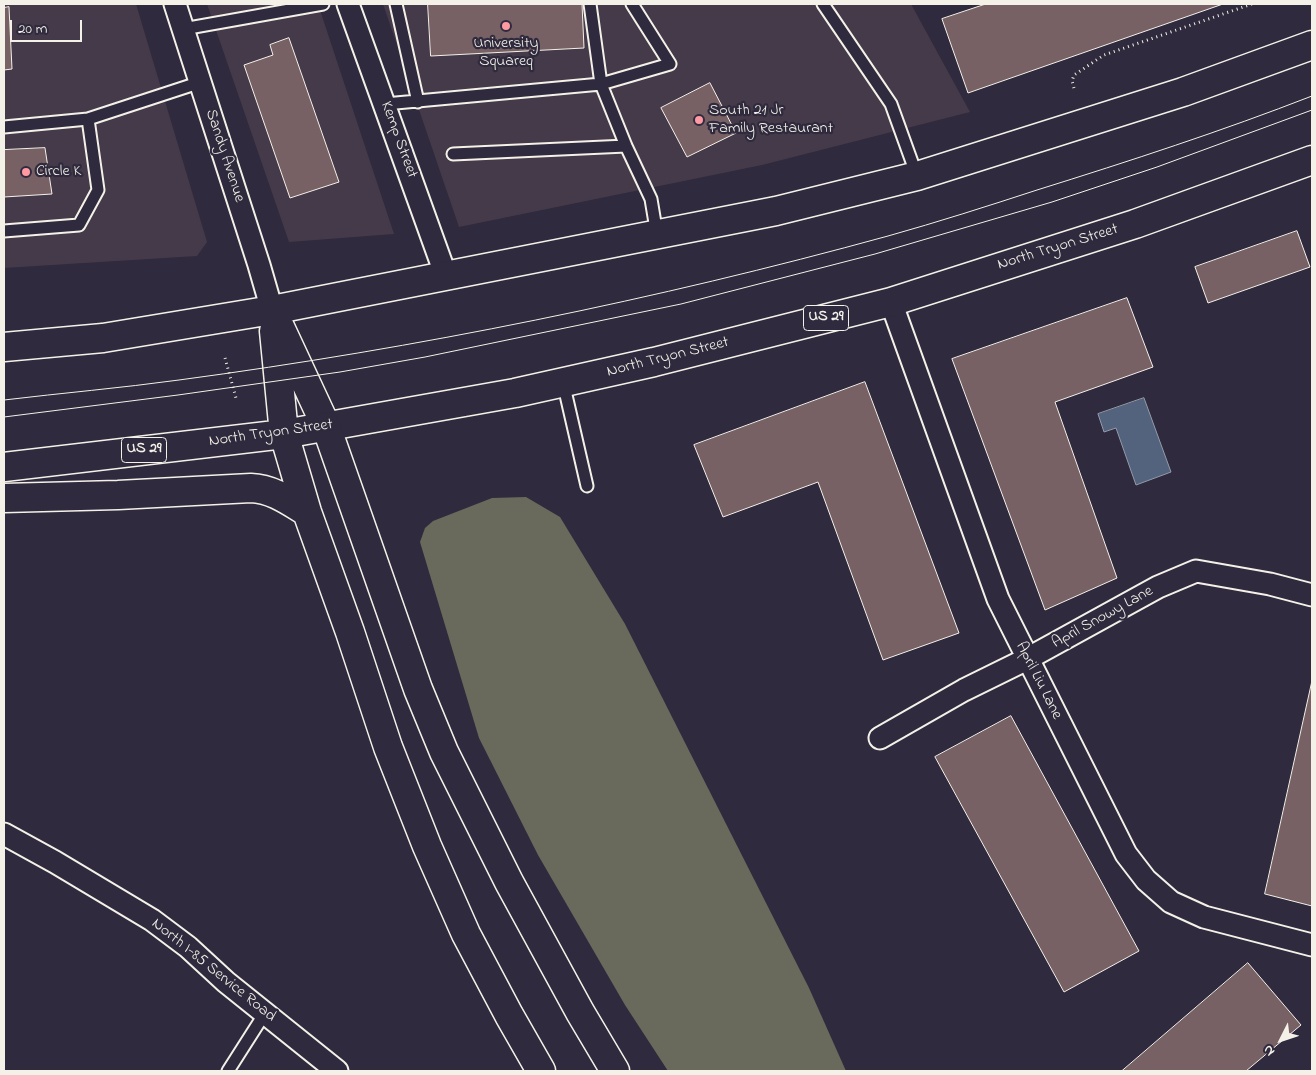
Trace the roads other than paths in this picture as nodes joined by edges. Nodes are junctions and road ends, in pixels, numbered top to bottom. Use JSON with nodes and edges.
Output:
{"nodes":[{"id":1,"x":175,"y":4,"type":"edge"},
{"id":2,"x":323,"y":4,"type":"edge"},
{"id":3,"x":348,"y":4,"type":"edge"},
{"id":4,"x":396,"y":4,"type":"edge"},
{"id":5,"x":590,"y":4,"type":"edge"},
{"id":6,"x":632,"y":4,"type":"edge"},
{"id":7,"x":823,"y":4,"type":"edge"},
{"id":8,"x":183,"y":29,"type":"junction"},
{"id":9,"x":1312,"y":45,"type":"edge"},
{"id":10,"x":201,"y":82,"type":"junction"},
{"id":11,"x":601,"y":84,"type":"junction"},
{"id":12,"x":418,"y":102,"type":"junction"},
{"id":13,"x":386,"y":104,"type":"junction"},
{"id":14,"x":88,"y":119,"type":"junction"},
{"id":15,"x":4,"y":126,"type":"edge"},
{"id":16,"x":626,"y":146,"type":"junction"},
{"id":17,"x":453,"y":154,"type":"dead end"},
{"id":18,"x":1312,"y":160,"type":"edge"},
{"id":19,"x":917,"y":176,"type":"junction"},
{"id":20,"x":4,"y":231,"type":"edge"},
{"id":21,"x":658,"y":234,"type":"junction"},
{"id":22,"x":446,"y":276,"type":"junction"},
{"id":23,"x":891,"y":302,"type":"junction"},
{"id":24,"x":272,"y":310,"type":"junction"},
{"id":25,"x":4,"y":347,"type":"edge"},
{"id":26,"x":563,"y":382,"type":"junction"},
{"id":27,"x":326,"y":426,"type":"junction"},
{"id":28,"x":284,"y":434,"type":"junction"},
{"id":29,"x":4,"y":467,"type":"edge"},
{"id":30,"x":587,"y":486,"type":"dead end"},
{"id":31,"x":4,"y":498,"type":"edge"},
{"id":32,"x":307,"y":512,"type":"junction"},
{"id":33,"x":1312,"y":594,"type":"edge"},
{"id":34,"x":1027,"y":659,"type":"junction"},
{"id":35,"x":880,"y":738,"type":"dead end"},
{"id":36,"x":4,"y":834,"type":"edge"},
{"id":37,"x":1312,"y":945,"type":"edge"},
{"id":38,"x":265,"y":1013,"type":"junction"},
{"id":39,"x":228,"y":1071,"type":"edge"},
{"id":40,"x":337,"y":1071,"type":"edge"},
{"id":41,"x":541,"y":1071,"type":"edge"},
{"id":42,"x":615,"y":1071,"type":"edge"}],
"edges":[{"from":1,"to":8,"type":"street","name":"Sandy Avenue"},
{"from":2,"to":8,"type":"lane"},
{"from":3,"to":13,"type":"street","name":"Kemp Street"},
{"from":4,"to":12,"type":"lane"},
{"from":5,"to":11,"type":"lane"},
{"from":6,"to":11,"type":"lane"},
{"from":7,"to":19,"type":"lane"},
{"from":8,"to":10,"type":"street","name":"Sandy Avenue"},
{"from":9,"to":19,"type":"main road"},
{"from":10,"to":14,"type":"lane"},
{"from":10,"to":24,"type":"street","name":"Sandy Avenue"},
{"from":11,"to":12,"type":"lane"},
{"from":11,"to":16,"type":"lane"},
{"from":12,"to":13,"type":"lane"},
{"from":13,"to":22,"type":"street","name":"Kemp Street"},
{"from":14,"to":15,"type":"lane"},
{"from":14,"to":20,"type":"lane"},
{"from":16,"to":17,"type":"lane"},
{"from":16,"to":21,"type":"lane"},
{"from":18,"to":23,"type":"main road","name":"North Tryon Street","number":"US 29"},
{"from":19,"to":21,"type":"main road"},
{"from":21,"to":22,"type":"main road"},
{"from":22,"to":24,"type":"main road"},
{"from":23,"to":26,"type":"main road","name":"North Tryon Street","number":"US 29"},
{"from":23,"to":34,"type":"street","name":"April Liu Lane"},
{"from":24,"to":25,"type":"main road"},
{"from":24,"to":27,"type":"main road"},
{"from":24,"to":28,"type":"main road"},
{"from":26,"to":27,"type":"main road","name":"North Tryon Street","number":"US 29"},
{"from":26,"to":30,"type":"lane"},
{"from":27,"to":28,"type":"main road","name":"North Tryon Street","number":"US 29"},
{"from":27,"to":42,"type":"main road"},
{"from":28,"to":29,"type":"main road","name":"North Tryon Street","number":"US 29"},
{"from":28,"to":32,"type":"main road"},
{"from":31,"to":32,"type":"main road"},
{"from":32,"to":41,"type":"main road"},
{"from":33,"to":34,"type":"street","name":"April Snowy Lane"},
{"from":34,"to":35,"type":"street","name":"April Snowy Lane"},
{"from":34,"to":37,"type":"street","name":"April Liu Lane"},
{"from":36,"to":38,"type":"street","name":"North I-85 Service Road"},
{"from":38,"to":39,"type":"lane"},
{"from":38,"to":40,"type":"street","name":"North I-85 Service Road"}]}
